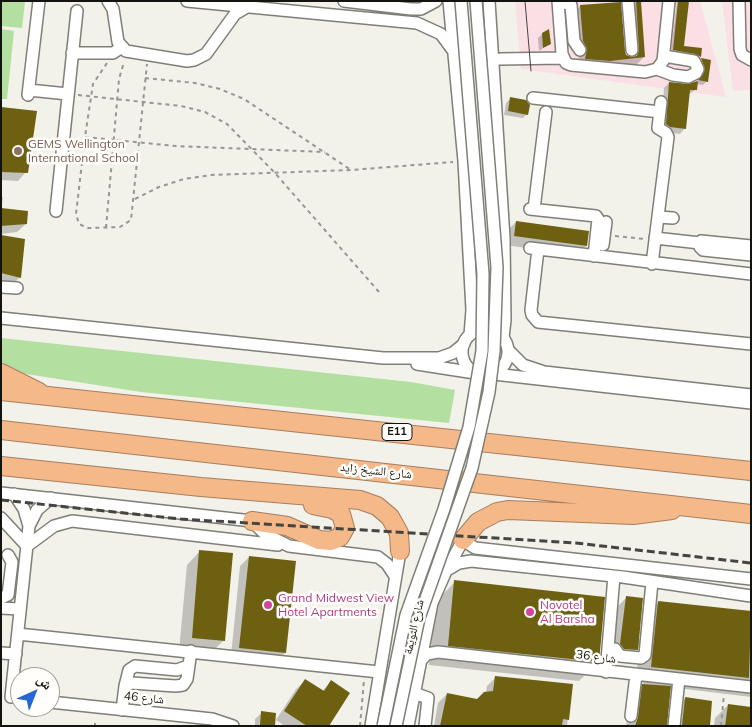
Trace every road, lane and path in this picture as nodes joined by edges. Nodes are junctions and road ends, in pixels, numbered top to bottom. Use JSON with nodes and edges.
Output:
{"nodes":[{"id":1,"x":39,"y":1,"type":"edge"},
{"id":2,"x":108,"y":1,"type":"edge"},
{"id":3,"x":187,"y":1,"type":"edge"},
{"id":4,"x":344,"y":1,"type":"edge"},
{"id":5,"x":436,"y":1,"type":"edge"},
{"id":6,"x":449,"y":1,"type":"edge"},
{"id":7,"x":462,"y":1,"type":"edge"},
{"id":8,"x":476,"y":1,"type":"edge"},
{"id":9,"x":489,"y":1,"type":"edge"},
{"id":10,"x":496,"y":1,"type":"edge"},
{"id":11,"x":558,"y":1,"type":"edge"},
{"id":12,"x":628,"y":1,"type":"edge"},
{"id":13,"x":669,"y":1,"type":"edge"},
{"id":14,"x":739,"y":1,"type":"edge"},
{"id":15,"x":245,"y":8,"type":"junction"},
{"id":16,"x":77,"y":11,"type":"dead end"},
{"id":17,"x":453,"y":50,"type":"junction"},
{"id":18,"x":580,"y":50,"type":"dead end"},
{"id":19,"x":632,"y":50,"type":"dead end"},
{"id":20,"x":127,"y":51,"type":"junction"},
{"id":21,"x":72,"y":53,"type":"junction"},
{"id":22,"x":148,"y":56,"type":"junction"},
{"id":23,"x":664,"y":56,"type":"junction"},
{"id":24,"x":563,"y":58,"type":"junction"},
{"id":25,"x":500,"y":59,"type":"junction"},
{"id":26,"x":751,"y":60,"type":"edge"},
{"id":27,"x":657,"y":69,"type":"junction"},
{"id":28,"x":146,"y":78,"type":"junction"},
{"id":29,"x":68,"y":94,"type":"junction"},
{"id":30,"x":90,"y":96,"type":"junction"},
{"id":31,"x":533,"y":98,"type":"dead end"},
{"id":32,"x":117,"y":99,"type":"junction"},
{"id":33,"x":144,"y":102,"type":"junction"},
{"id":34,"x":546,"y":112,"type":"dead end"},
{"id":35,"x":85,"y":137,"type":"junction"},
{"id":36,"x":114,"y":140,"type":"junction"},
{"id":37,"x":140,"y":142,"type":"junction"},
{"id":38,"x":253,"y":148,"type":"junction"},
{"id":39,"x":325,"y":152,"type":"junction"},
{"id":40,"x":499,"y":158,"type":"junction"},
{"id":41,"x":464,"y":161,"type":"junction"},
{"id":42,"x":351,"y":170,"type":"junction"},
{"id":43,"x":275,"y":172,"type":"junction"},
{"id":44,"x":135,"y":199,"type":"junction"},
{"id":45,"x":56,"y":210,"type":"dead end"},
{"id":46,"x":658,"y":216,"type":"junction"},
{"id":47,"x":673,"y":218,"type":"dead end"},
{"id":48,"x":606,"y":222,"type":"dead end"},
{"id":49,"x":106,"y":228,"type":"junction"},
{"id":50,"x":604,"y":235,"type":"junction"},
{"id":51,"x":655,"y":239,"type":"junction"},
{"id":52,"x":700,"y":243,"type":"junction"},
{"id":53,"x":751,"y":246,"type":"edge"},
{"id":54,"x":751,"y":255,"type":"edge"},
{"id":55,"x":597,"y":257,"type":"junction"},
{"id":56,"x":652,"y":264,"type":"junction"},
{"id":57,"x":751,"y":274,"type":"edge"},
{"id":58,"x":1,"y":286,"type":"edge"},
{"id":59,"x":17,"y":288,"type":"dead end"},
{"id":60,"x":379,"y":292,"type":"dead end"},
{"id":61,"x":1,"y":318,"type":"edge"},
{"id":62,"x":503,"y":338,"type":"junction"},
{"id":63,"x":467,"y":340,"type":"junction"},
{"id":64,"x":751,"y":344,"type":"edge"},
{"id":65,"x":508,"y":350,"type":"junction"},
{"id":66,"x":383,"y":358,"type":"junction"},
{"id":67,"x":1,"y":373,"type":"edge"},
{"id":68,"x":475,"y":373,"type":"junction"},
{"id":69,"x":494,"y":374,"type":"junction"},
{"id":70,"x":1,"y":391,"type":"edge"},
{"id":71,"x":43,"y":395,"type":"junction"},
{"id":72,"x":751,"y":395,"type":"edge"},
{"id":73,"x":751,"y":403,"type":"edge"},
{"id":74,"x":1,"y":430,"type":"edge"},
{"id":75,"x":1,"y":466,"type":"edge"},
{"id":76,"x":751,"y":471,"type":"edge"},
{"id":77,"x":201,"y":487,"type":"junction"},
{"id":78,"x":1,"y":492,"type":"edge"},
{"id":79,"x":14,"y":494,"type":"junction"},
{"id":80,"x":51,"y":498,"type":"junction"},
{"id":81,"x":99,"y":504,"type":"junction"},
{"id":82,"x":686,"y":506,"type":"junction"},
{"id":83,"x":751,"y":514,"type":"edge"},
{"id":84,"x":1,"y":518,"type":"edge"},
{"id":85,"x":252,"y":522,"type":"junction"},
{"id":86,"x":114,"y":525,"type":"junction"},
{"id":87,"x":29,"y":526,"type":"junction"},
{"id":88,"x":464,"y":540,"type":"junction"},
{"id":89,"x":27,"y":546,"type":"junction"},
{"id":90,"x":289,"y":546,"type":"junction"},
{"id":91,"x":400,"y":551,"type":"joint"},
{"id":92,"x":4,"y":553,"type":"edge"},
{"id":93,"x":446,"y":571,"type":"junction"},
{"id":94,"x":395,"y":576,"type":"junction"},
{"id":95,"x":614,"y":576,"type":"junction"},
{"id":96,"x":751,"y":579,"type":"edge"},
{"id":97,"x":652,"y":582,"type":"junction"},
{"id":98,"x":751,"y":596,"type":"edge"},
{"id":99,"x":1,"y":598,"type":"edge"},
{"id":100,"x":1,"y":608,"type":"edge"},
{"id":101,"x":20,"y":609,"type":"junction"},
{"id":102,"x":18,"y":634,"type":"junction"},
{"id":103,"x":425,"y":638,"type":"junction"},
{"id":104,"x":614,"y":649,"type":"dead end"},
{"id":105,"x":191,"y":651,"type":"junction"},
{"id":106,"x":438,"y":652,"type":"junction"},
{"id":107,"x":1,"y":653,"type":"edge"},
{"id":108,"x":16,"y":654,"type":"junction"},
{"id":109,"x":420,"y":661,"type":"junction"},
{"id":110,"x":188,"y":666,"type":"junction"},
{"id":111,"x":14,"y":667,"type":"edge"},
{"id":112,"x":357,"y":670,"type":"junction"},
{"id":113,"x":379,"y":672,"type":"junction"},
{"id":114,"x":606,"y":672,"type":"junction"},
{"id":115,"x":636,"y":675,"type":"junction"},
{"id":116,"x":679,"y":680,"type":"junction"},
{"id":117,"x":724,"y":684,"type":"junction"},
{"id":118,"x":126,"y":686,"type":"junction"},
{"id":119,"x":751,"y":687,"type":"edge"},
{"id":120,"x":414,"y":692,"type":"junction"},
{"id":121,"x":60,"y":703,"type":"edge"},
{"id":122,"x":122,"y":710,"type":"junction"},
{"id":123,"x":631,"y":716,"type":"dead end"},
{"id":124,"x":233,"y":726,"type":"edge"},
{"id":125,"x":360,"y":726,"type":"edge"},
{"id":126,"x":370,"y":726,"type":"edge"},
{"id":127,"x":383,"y":726,"type":"edge"},
{"id":128,"x":396,"y":726,"type":"edge"},
{"id":129,"x":408,"y":726,"type":"edge"},
{"id":130,"x":425,"y":726,"type":"edge"},
{"id":131,"x":674,"y":726,"type":"edge"},
{"id":132,"x":720,"y":726,"type":"edge"}],
"edges":[{"from":1,"to":29,"type":"street"},
{"from":2,"to":20,"type":"street"},
{"from":3,"to":15,"type":"street"},
{"from":4,"to":5,"type":"street"},
{"from":6,"to":17,"type":"street"},
{"from":7,"to":127,"type":"street","bridge":true},
{"from":8,"to":128,"type":"street","bridge":true},
{"from":9,"to":40,"type":"street"},
{"from":10,"to":25,"type":"street"},
{"from":11,"to":18,"type":"street"},
{"from":11,"to":24,"type":"street"},
{"from":12,"to":19,"type":"street"},
{"from":13,"to":23,"type":"street"},
{"from":14,"to":26,"type":"street"},
{"from":15,"to":17,"type":"street"},
{"from":15,"to":22,"type":"street"},
{"from":16,"to":21,"type":"street"},
{"from":17,"to":41,"type":"street"},
{"from":20,"to":21,"type":"street"},
{"from":20,"to":22,"type":"street"},
{"from":20,"to":30,"type":"path"},
{"from":20,"to":32,"type":"path"},
{"from":21,"to":29,"type":"street"},
{"from":22,"to":28,"type":"path"},
{"from":23,"to":27,"type":"street"},
{"from":23,"to":27,"type":"street"},
{"from":24,"to":25,"type":"street"},
{"from":24,"to":27,"type":"street"},
{"from":25,"to":40,"type":"street"},
{"from":28,"to":33,"type":"path"},
{"from":28,"to":39,"type":"path"},
{"from":29,"to":30,"type":"path"},
{"from":29,"to":45,"type":"street"},
{"from":30,"to":32,"type":"path"},
{"from":30,"to":35,"type":"path"},
{"from":31,"to":46,"type":"street"},
{"from":32,"to":33,"type":"path"},
{"from":32,"to":36,"type":"path"},
{"from":33,"to":37,"type":"path"},
{"from":33,"to":38,"type":"path"},
{"from":34,"to":55,"type":"street"},
{"from":35,"to":36,"type":"path"},
{"from":35,"to":49,"type":"path"},
{"from":36,"to":37,"type":"path"},
{"from":36,"to":49,"type":"path"},
{"from":37,"to":38,"type":"path"},
{"from":37,"to":44,"type":"path"},
{"from":38,"to":39,"type":"path"},
{"from":38,"to":43,"type":"path"},
{"from":39,"to":42,"type":"path"},
{"from":40,"to":62,"type":"street"},
{"from":41,"to":42,"type":"path"},
{"from":41,"to":63,"type":"street"},
{"from":42,"to":43,"type":"path"},
{"from":43,"to":44,"type":"path"},
{"from":43,"to":60,"type":"path"},
{"from":44,"to":49,"type":"path"},
{"from":46,"to":47,"type":"street"},
{"from":46,"to":51,"type":"street"},
{"from":48,"to":50,"type":"street"},
{"from":50,"to":51,"type":"path"},
{"from":50,"to":55,"type":"street"},
{"from":51,"to":52,"type":"street"},
{"from":51,"to":56,"type":"street"},
{"from":52,"to":53,"type":"street"},
{"from":52,"to":54,"type":"street"},
{"from":55,"to":56,"type":"street"},
{"from":55,"to":64,"type":"street"},
{"from":56,"to":57,"type":"street"},
{"from":58,"to":59,"type":"street"},
{"from":61,"to":66,"type":"street"},
{"from":62,"to":63,"type":"street"},
{"from":62,"to":65,"type":"street"},
{"from":63,"to":66,"type":"street"},
{"from":63,"to":68,"type":"street"},
{"from":65,"to":69,"type":"street"},
{"from":65,"to":72,"type":"street"},
{"from":66,"to":68,"type":"street"},
{"from":67,"to":71,"type":"highway"},
{"from":68,"to":69,"type":"street"},
{"from":69,"to":73,"type":"street"},
{"from":70,"to":71,"type":"highway","number":"E11"},
{"from":71,"to":76,"type":"highway","number":"E11"},
{"from":74,"to":82,"type":"highway","name":"شارع الشيخ زايد"},
{"from":75,"to":77,"type":"highway"},
{"from":77,"to":85,"type":"highway"},
{"from":77,"to":91,"type":"highway"},
{"from":78,"to":79,"type":"street"},
{"from":79,"to":80,"type":"street"},
{"from":79,"to":87,"type":"street"},
{"from":80,"to":81,"type":"street"},
{"from":80,"to":87,"type":"street"},
{"from":81,"to":85,"type":"street"},
{"from":81,"to":86,"type":"street"},
{"from":82,"to":83,"type":"highway","name":"شارع الشيخ زايد"},
{"from":82,"to":88,"type":"highway"},
{"from":84,"to":89,"type":"street"},
{"from":85,"to":90,"type":"street"},
{"from":86,"to":89,"type":"street"},
{"from":86,"to":90,"type":"street"},
{"from":87,"to":89,"type":"street"},
{"from":88,"to":93,"type":"street","name":"شارع الثويمة"},
{"from":88,"to":96,"type":"street"},
{"from":89,"to":101,"type":"street"},
{"from":90,"to":94,"type":"street"},
{"from":91,"to":94,"type":"street","name":"شارع الثويمة"},
{"from":92,"to":99,"type":"street"},
{"from":93,"to":95,"type":"street"},
{"from":93,"to":103,"type":"street","name":"شارع الثويمة"},
{"from":94,"to":113,"type":"street","name":"شارع الثويمة"},
{"from":95,"to":97,"type":"street"},
{"from":95,"to":114,"type":"street"},
{"from":97,"to":98,"type":"street"},
{"from":97,"to":104,"type":"street"},
{"from":100,"to":101,"type":"street"},
{"from":101,"to":102,"type":"street"},
{"from":102,"to":105,"type":"street"},
{"from":102,"to":108,"type":"street"},
{"from":103,"to":106,"type":"street"},
{"from":103,"to":109,"type":"street","name":"شارع الثويمة"},
{"from":105,"to":110,"type":"street"},
{"from":105,"to":112,"type":"street"},
{"from":106,"to":109,"type":"street"},
{"from":106,"to":114,"type":"street","name":"شارع 36"},
{"from":107,"to":108,"type":"street"},
{"from":108,"to":111,"type":"street"},
{"from":109,"to":120,"type":"street","name":"شارع الثويمة"},
{"from":110,"to":118,"type":"street"},
{"from":110,"to":118,"type":"street"},
{"from":112,"to":113,"type":"street"},
{"from":112,"to":125,"type":"path"},
{"from":113,"to":126,"type":"street","name":"شارع الثويمة"},
{"from":114,"to":115,"type":"street","name":"شارع 36"},
{"from":115,"to":116,"type":"street","name":"شارع 36"},
{"from":115,"to":123,"type":"street"},
{"from":116,"to":117,"type":"street","name":"شارع 36"},
{"from":116,"to":131,"type":"street"},
{"from":117,"to":119,"type":"street","name":"شارع 36"},
{"from":117,"to":132,"type":"path"},
{"from":118,"to":122,"type":"street"},
{"from":120,"to":129,"type":"street","name":"شارع الثويمة"},
{"from":120,"to":130,"type":"street"},
{"from":121,"to":122,"type":"street","name":"شارع 46"},
{"from":122,"to":124,"type":"street","name":"شارع 46"}]}
